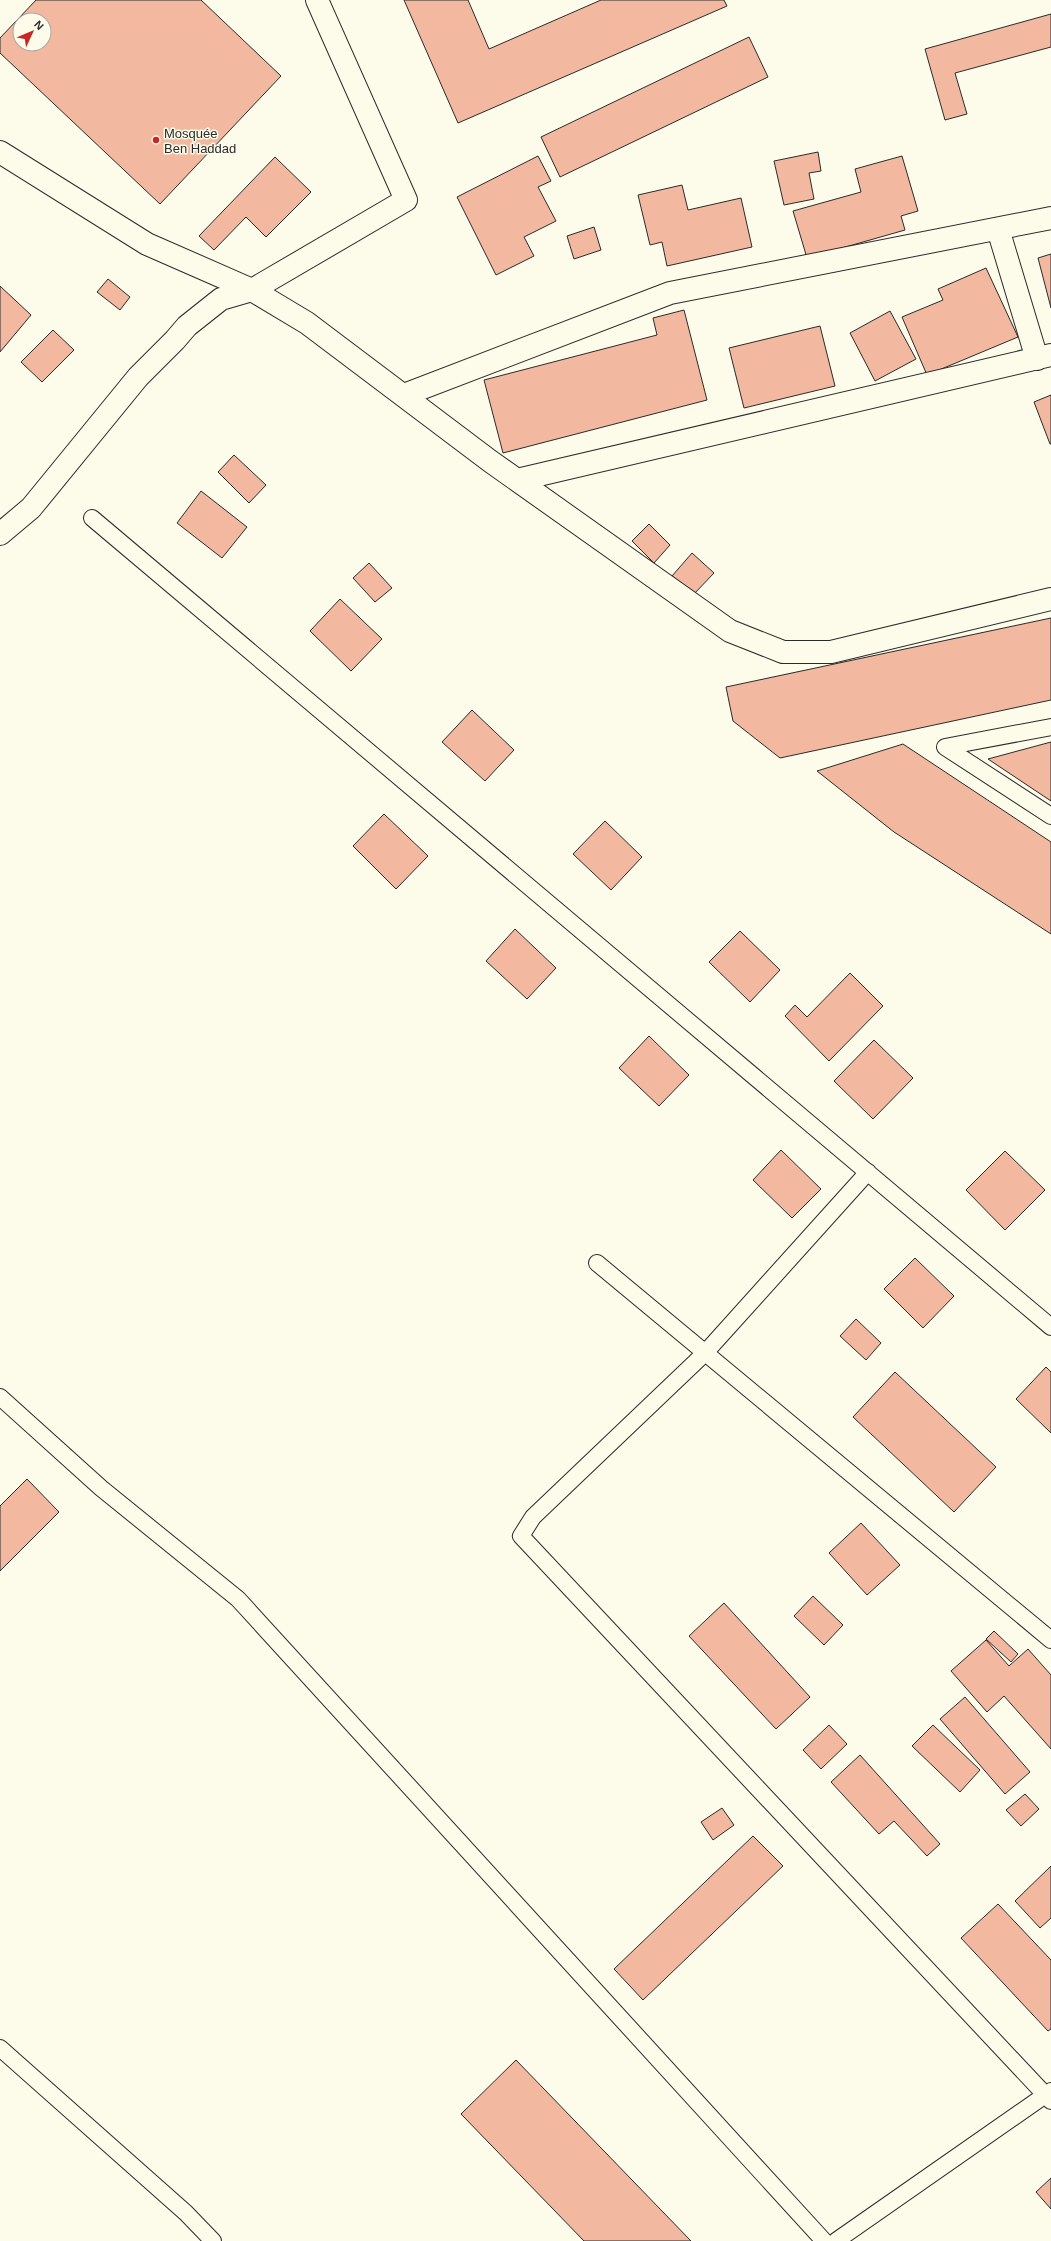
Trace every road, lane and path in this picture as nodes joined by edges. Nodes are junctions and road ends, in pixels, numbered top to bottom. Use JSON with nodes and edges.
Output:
{"nodes":[{"id":1,"x":317,"y":0,"type":"edge"},
{"id":2,"x":0,"y":152,"type":"edge"},
{"id":3,"x":1051,"y":218,"type":"edge"},
{"id":4,"x":998,"y":229,"type":"junction"},
{"id":5,"x":252,"y":290,"type":"junction"},
{"id":6,"x":1044,"y":357,"type":"edge"},
{"id":7,"x":404,"y":395,"type":"junction"},
{"id":8,"x":518,"y":480,"type":"junction"},
{"id":9,"x":92,"y":518,"type":"dead end"},
{"id":10,"x":0,"y":534,"type":"edge"},
{"id":11,"x":1051,"y":599,"type":"edge"},
{"id":12,"x":1051,"y":727,"type":"edge"},
{"id":13,"x":1051,"y":816,"type":"edge"},
{"id":14,"x":868,"y":1172,"type":"junction"},
{"id":15,"x":597,"y":1263,"type":"dead end"},
{"id":16,"x":1051,"y":1327,"type":"edge"},
{"id":17,"x":705,"y":1353,"type":"junction"},
{"id":18,"x":0,"y":1397,"type":"edge"},
{"id":19,"x":1051,"y":1640,"type":"edge"},
{"id":20,"x":0,"y":2048,"type":"edge"},
{"id":21,"x":1049,"y":2095,"type":"edge"},
{"id":22,"x":212,"y":2241,"type":"edge"},
{"id":23,"x":824,"y":2241,"type":"edge"},
{"id":24,"x":836,"y":2241,"type":"edge"}],
"edges":[{"from":1,"to":5,"type":"street"},
{"from":2,"to":5,"type":"street"},
{"from":3,"to":4,"type":"street"},
{"from":4,"to":6,"type":"street"},
{"from":4,"to":7,"type":"street"},
{"from":5,"to":7,"type":"street"},
{"from":5,"to":10,"type":"street"},
{"from":6,"to":8,"type":"street"},
{"from":7,"to":8,"type":"street"},
{"from":8,"to":11,"type":"street"},
{"from":9,"to":14,"type":"lane"},
{"from":12,"to":13,"type":"lane"},
{"from":14,"to":16,"type":"lane"},
{"from":14,"to":17,"type":"lane"},
{"from":15,"to":17,"type":"lane"},
{"from":17,"to":19,"type":"lane"},
{"from":17,"to":21,"type":"lane"},
{"from":18,"to":23,"type":"lane"},
{"from":20,"to":22,"type":"lane"},
{"from":21,"to":24,"type":"lane"}]}
